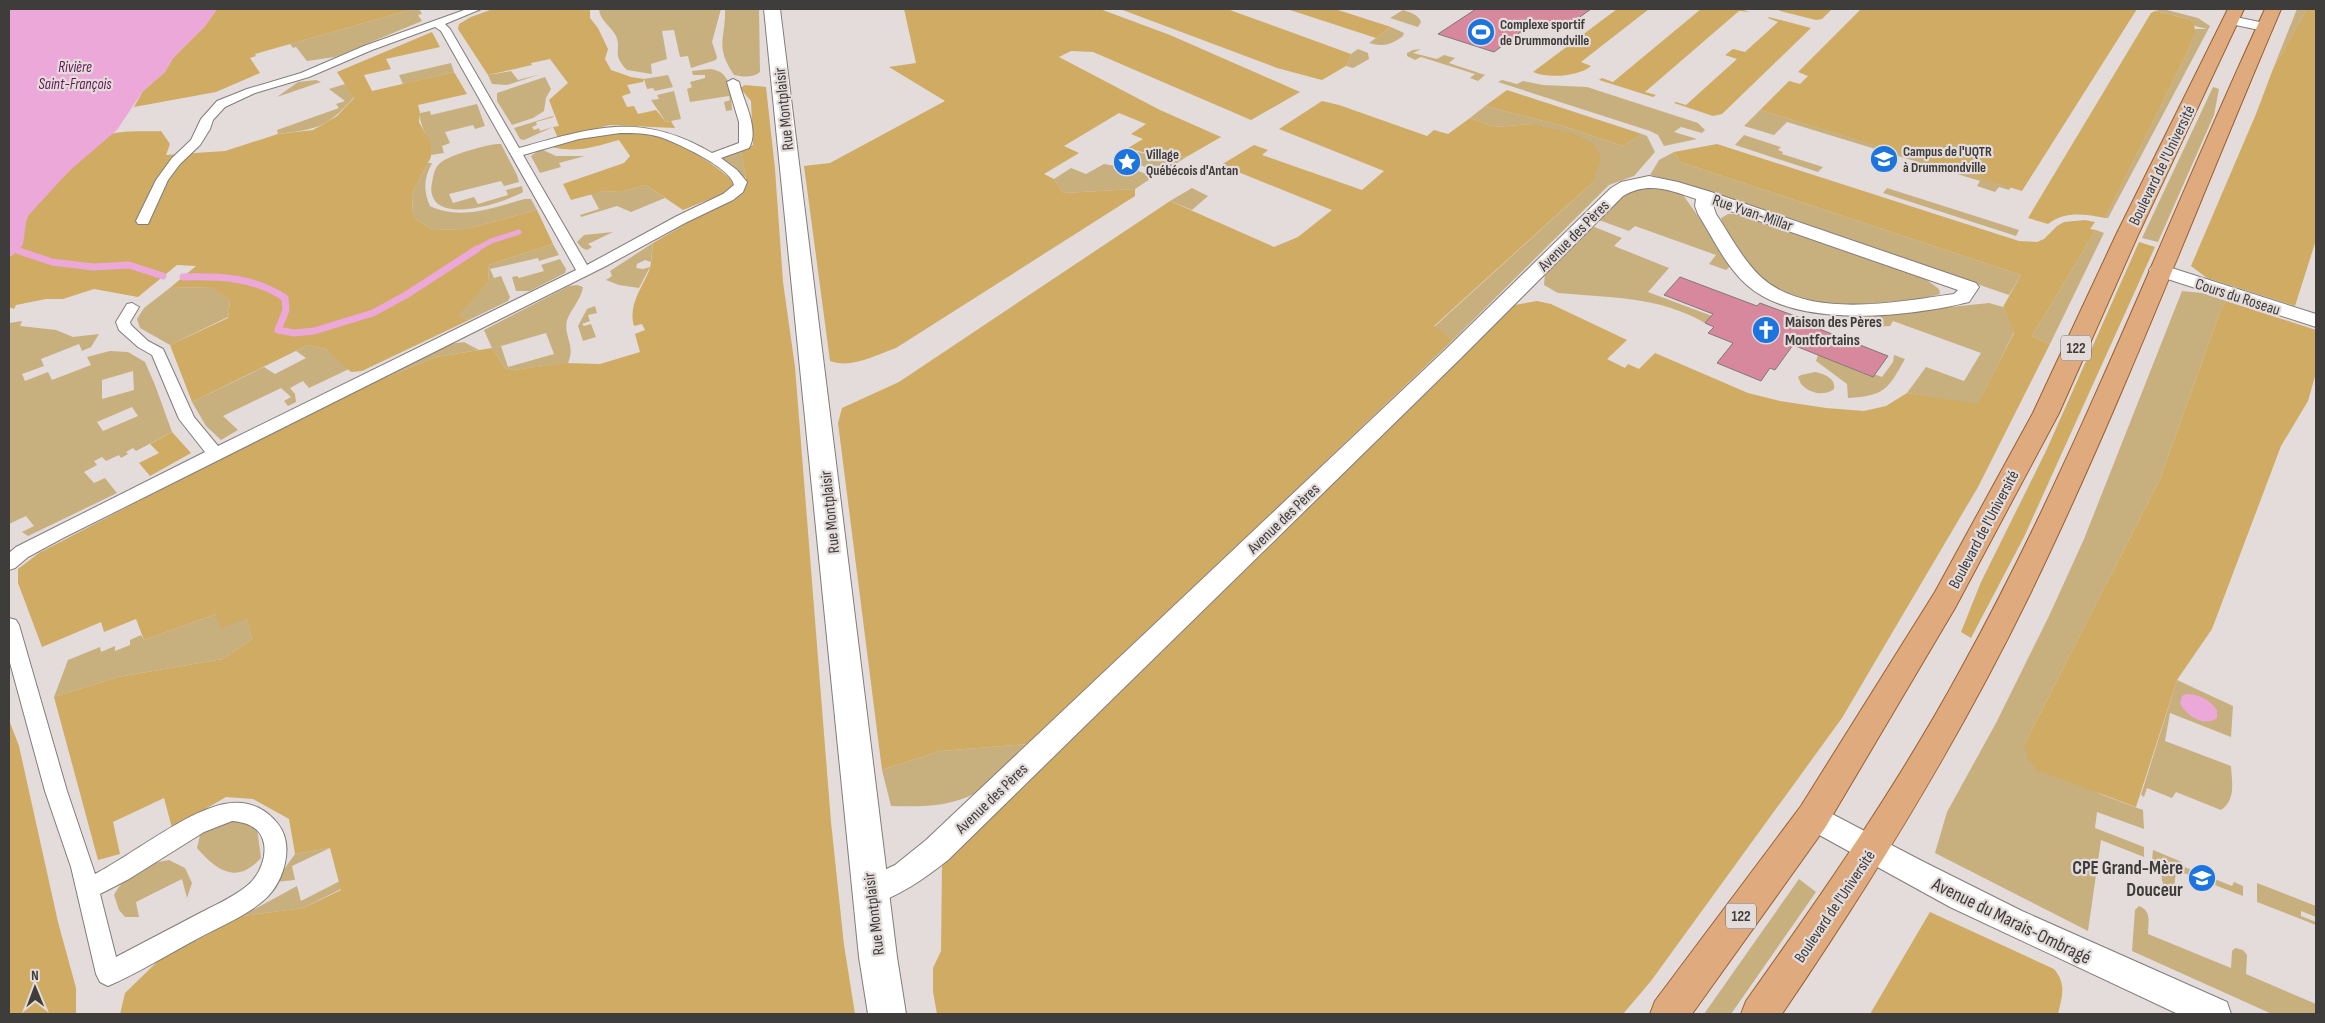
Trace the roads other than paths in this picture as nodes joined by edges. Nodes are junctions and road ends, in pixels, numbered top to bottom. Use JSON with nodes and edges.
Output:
{"nodes":[{"id":1,"x":476,"y":9,"type":"edge"},
{"id":2,"x":772,"y":9,"type":"edge"},
{"id":3,"x":2272,"y":9,"type":"edge"},
{"id":4,"x":2234,"y":14,"type":"edge"},
{"id":5,"x":436,"y":23,"type":"junction"},
{"id":6,"x":2264,"y":27,"type":"junction"},
{"id":7,"x":732,"y":82,"type":"dead end"},
{"id":8,"x":516,"y":153,"type":"junction"},
{"id":9,"x":712,"y":158,"type":"junction"},
{"id":10,"x":1705,"y":196,"type":"junction"},
{"id":11,"x":143,"y":221,"type":"dead end"},
{"id":12,"x":2159,"y":270,"type":"junction"},
{"id":13,"x":584,"y":272,"type":"junction"},
{"id":14,"x":132,"y":307,"type":"dead end"},
{"id":15,"x":2316,"y":321,"type":"edge"},
{"id":16,"x":215,"y":454,"type":"junction"},
{"id":17,"x":9,"y":563,"type":"edge"},
{"id":18,"x":9,"y":624,"type":"edge"},
{"id":19,"x":1814,"y":817,"type":"junction"},
{"id":20,"x":1871,"y":851,"type":"junction"},
{"id":21,"x":88,"y":889,"type":"junction"},
{"id":22,"x":870,"y":892,"type":"junction"},
{"id":23,"x":887,"y":1014,"type":"edge"},
{"id":24,"x":1669,"y":1014,"type":"edge"},
{"id":25,"x":1760,"y":1014,"type":"edge"},
{"id":26,"x":2215,"y":1014,"type":"edge"}],
"edges":[{"from":1,"to":5,"type":"street"},
{"from":2,"to":22,"type":"street","name":"Rue Montplaisir"},
{"from":3,"to":6,"type":"main road","name":"Boulevard de l'Université"},
{"from":4,"to":6,"type":"street"},
{"from":4,"to":19,"type":"main road","name":"Boulevard de l'Université","number":"122"},
{"from":5,"to":8,"type":"street"},
{"from":5,"to":11,"type":"street"},
{"from":6,"to":12,"type":"main road","name":"Boulevard de l'Université"},
{"from":7,"to":9,"type":"street"},
{"from":8,"to":9,"type":"street"},
{"from":8,"to":13,"type":"street"},
{"from":9,"to":13,"type":"street"},
{"from":10,"to":10,"type":"street","name":"Rue Yvan-Millar"},
{"from":10,"to":22,"type":"street","name":"Avenue des Pères"},
{"from":12,"to":15,"type":"street","name":"Cours du Roseau"},
{"from":12,"to":20,"type":"main road","name":"Boulevard de l'Université"},
{"from":13,"to":16,"type":"street"},
{"from":14,"to":16,"type":"street"},
{"from":16,"to":17,"type":"street"},
{"from":18,"to":21,"type":"street"},
{"from":19,"to":20,"type":"street","name":"Avenue du Marais-Ombragé"},
{"from":19,"to":24,"type":"main road","name":"Boulevard de l'Université","number":"122"},
{"from":20,"to":25,"type":"main road","name":"Boulevard de l'Université"},
{"from":20,"to":26,"type":"street","name":"Avenue du Marais-Ombragé"},
{"from":21,"to":21,"type":"street"},
{"from":22,"to":23,"type":"street","name":"Rue Montplaisir"}]}
